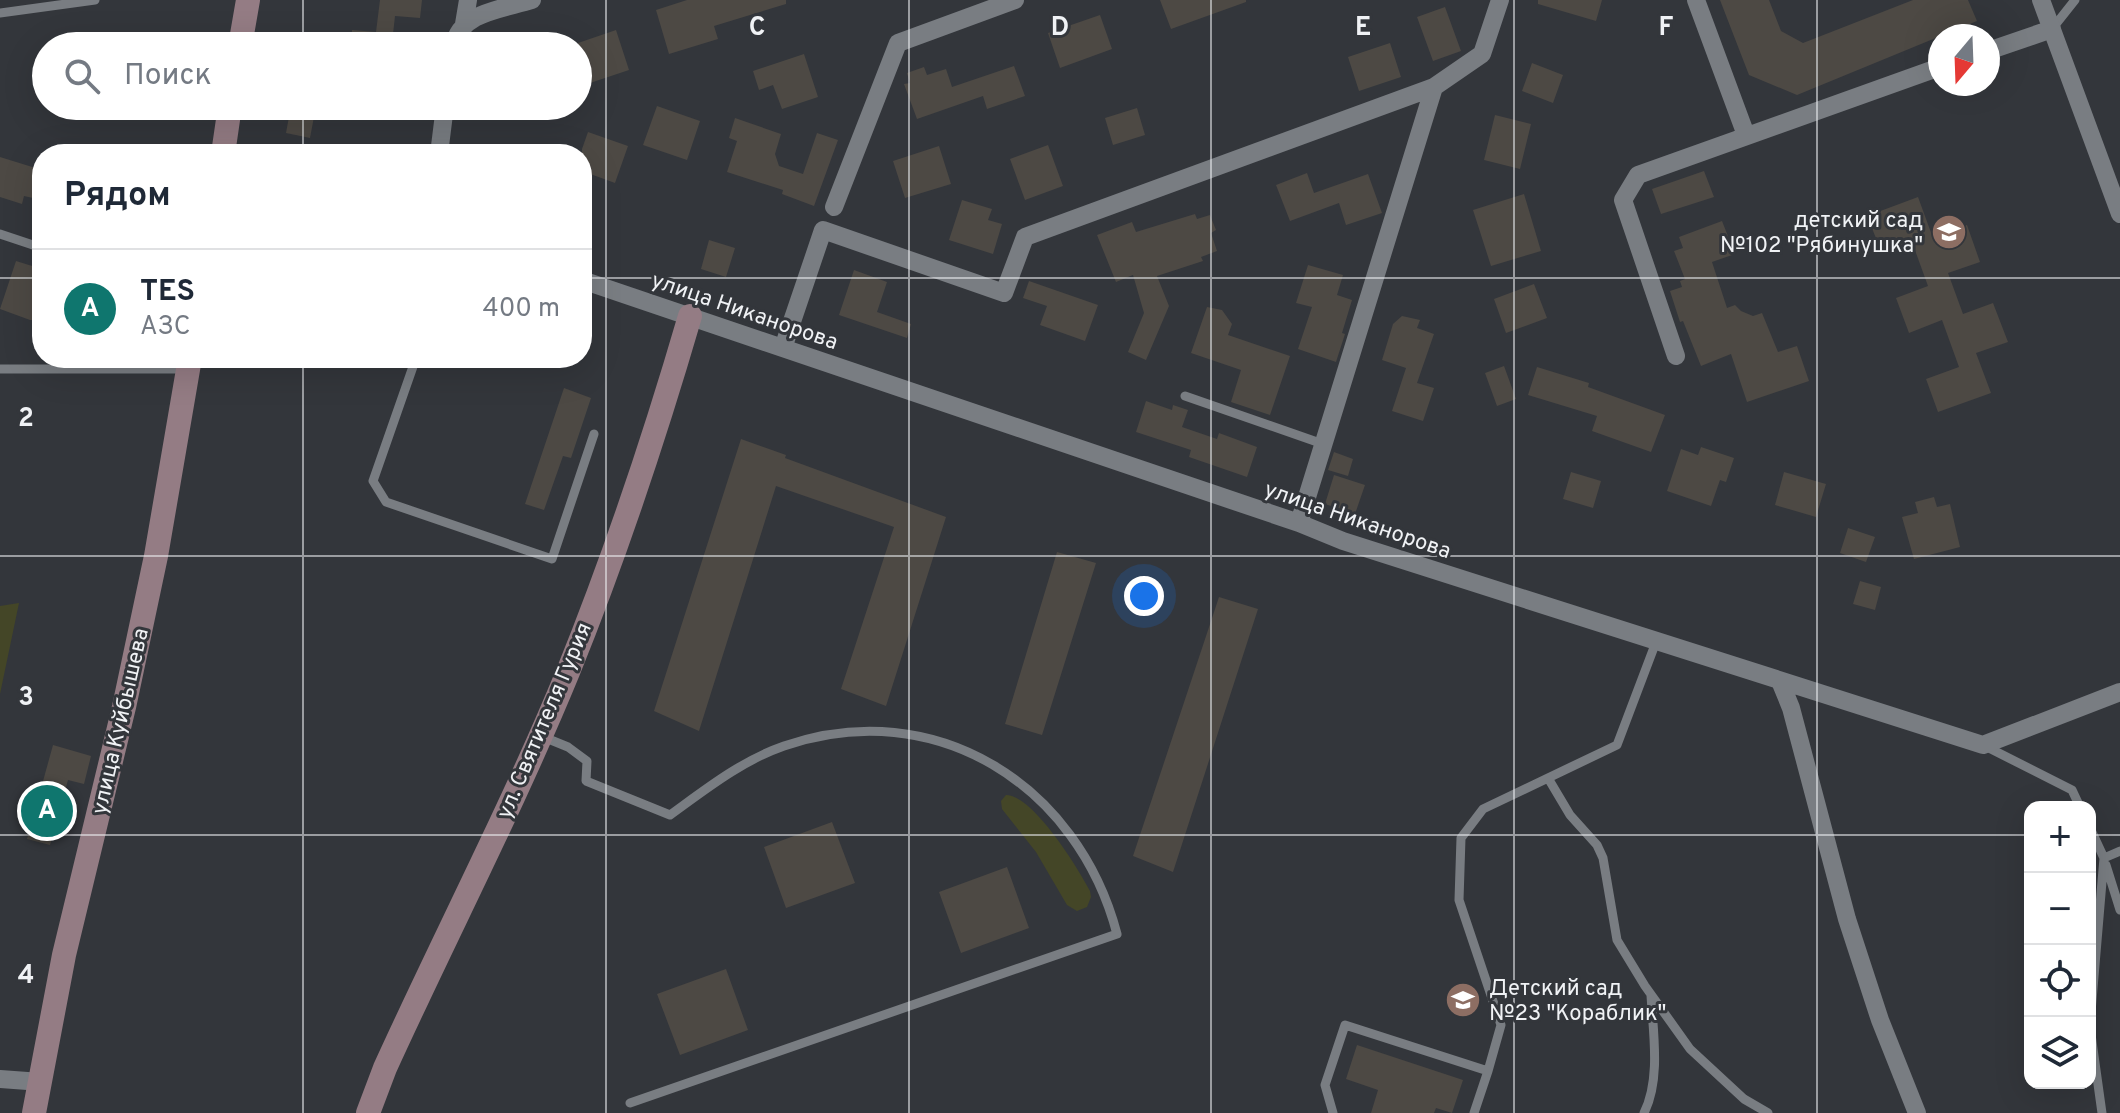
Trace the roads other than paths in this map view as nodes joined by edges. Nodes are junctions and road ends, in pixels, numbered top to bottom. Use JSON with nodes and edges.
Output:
{"nodes":[{"id":1,"x":95,"y":0,"type":"edge"},
{"id":2,"x":248,"y":0,"type":"edge"},
{"id":3,"x":468,"y":0,"type":"edge"},
{"id":4,"x":532,"y":0,"type":"edge"},
{"id":5,"x":1015,"y":0,"type":"edge"},
{"id":6,"x":1500,"y":0,"type":"edge"},
{"id":7,"x":1696,"y":0,"type":"edge"},
{"id":8,"x":2041,"y":0,"type":"edge"},
{"id":9,"x":2075,"y":0,"type":"edge"},
{"id":10,"x":0,"y":13,"type":"edge"},
{"id":11,"x":2052,"y":29,"type":"junction"},
{"id":12,"x":242,"y":32,"type":"edge"},
{"id":13,"x":459,"y":32,"type":"edge"},
{"id":14,"x":461,"y":32,"type":"edge"},
{"id":15,"x":2000,"y":47,"type":"edge"},
{"id":16,"x":1928,"y":71,"type":"edge"},
{"id":17,"x":1434,"y":87,"type":"junction"},
{"id":18,"x":228,"y":120,"type":"edge"},
{"id":19,"x":443,"y":120,"type":"edge"},
{"id":20,"x":1746,"y":135,"type":"junction"},
{"id":21,"x":224,"y":144,"type":"edge"},
{"id":22,"x":440,"y":144,"type":"edge"},
{"id":23,"x":834,"y":207,"type":"dead end"},
{"id":24,"x":2120,"y":214,"type":"edge"},
{"id":25,"x":0,"y":234,"type":"edge"},
{"id":26,"x":32,"y":245,"type":"edge"},
{"id":27,"x":592,"y":283,"type":"edge"},
{"id":28,"x":690,"y":316,"type":"junction"},
{"id":29,"x":783,"y":348,"type":"junction"},
{"id":30,"x":1676,"y":356,"type":"dead end"},
{"id":31,"x":38,"y":368,"type":"edge"},
{"id":32,"x":188,"y":368,"type":"edge"},
{"id":33,"x":413,"y":368,"type":"edge"},
{"id":34,"x":0,"y":369,"type":"edge"},
{"id":35,"x":1185,"y":396,"type":"dead end"},
{"id":36,"x":594,"y":434,"type":"dead end"},
{"id":37,"x":1323,"y":444,"type":"junction"},
{"id":38,"x":1299,"y":523,"type":"junction"},
{"id":39,"x":1656,"y":642,"type":"junction"},
{"id":40,"x":1780,"y":681,"type":"junction"},
{"id":41,"x":2120,"y":692,"type":"edge"},
{"id":42,"x":539,"y":735,"type":"junction"},
{"id":43,"x":1983,"y":745,"type":"junction"},
{"id":44,"x":1548,"y":778,"type":"junction"},
{"id":45,"x":2077,"y":801,"type":"edge"},
{"id":46,"x":2096,"y":841,"type":"edge"},
{"id":47,"x":2120,"y":851,"type":"edge"},
{"id":48,"x":2104,"y":858,"type":"junction"},
{"id":49,"x":2120,"y":910,"type":"edge"},
{"id":50,"x":1651,"y":995,"type":"junction"},
{"id":51,"x":2091,"y":1017,"type":"edge"},
{"id":52,"x":2096,"y":1070,"type":"edge"},
{"id":53,"x":1488,"y":1071,"type":"junction"},
{"id":54,"x":0,"y":1079,"type":"edge"},
{"id":55,"x":41,"y":1082,"type":"junction"},
{"id":56,"x":630,"y":1103,"type":"dead end"},
{"id":57,"x":37,"y":1113,"type":"edge"},
{"id":58,"x":368,"y":1113,"type":"edge"},
{"id":59,"x":1333,"y":1113,"type":"edge"},
{"id":60,"x":1474,"y":1113,"type":"edge"},
{"id":61,"x":1644,"y":1113,"type":"edge"},
{"id":62,"x":1768,"y":1113,"type":"edge"},
{"id":63,"x":1917,"y":1113,"type":"edge"},
{"id":64,"x":2102,"y":1113,"type":"edge"}],
"edges":[{"from":1,"to":10,"type":"lane"},
{"from":2,"to":12,"type":"main road"},
{"from":3,"to":13,"type":"street"},
{"from":4,"to":14,"type":"street"},
{"from":5,"to":23,"type":"street"},
{"from":6,"to":17,"type":"street"},
{"from":7,"to":20,"type":"street"},
{"from":8,"to":11,"type":"street"},
{"from":9,"to":11,"type":"lane"},
{"from":11,"to":15,"type":"street"},
{"from":11,"to":24,"type":"street"},
{"from":16,"to":20,"type":"street"},
{"from":17,"to":29,"type":"street"},
{"from":17,"to":37,"type":"street"},
{"from":18,"to":21,"type":"main road"},
{"from":19,"to":22,"type":"street"},
{"from":20,"to":30,"type":"street"},
{"from":25,"to":26,"type":"lane"},
{"from":27,"to":28,"type":"street","name":"улица Никанорова"},
{"from":28,"to":29,"type":"street","name":"улица Никанорова"},
{"from":28,"to":42,"type":"main road","name":"ул. Святителя Гурия"},
{"from":29,"to":38,"type":"street","name":"улица Никанорова"},
{"from":31,"to":34,"type":"lane"},
{"from":32,"to":55,"type":"main road","name":"улица Куйбышева"},
{"from":33,"to":36,"type":"lane"},
{"from":35,"to":37,"type":"lane"},
{"from":37,"to":38,"type":"street"},
{"from":38,"to":39,"type":"street","name":"улица Никанорова"},
{"from":39,"to":40,"type":"street","name":"улица Никанорова"},
{"from":39,"to":44,"type":"lane"},
{"from":40,"to":43,"type":"street","name":"улица Никанорова"},
{"from":40,"to":63,"type":"street"},
{"from":41,"to":43,"type":"street"},
{"from":42,"to":56,"type":"lane"},
{"from":42,"to":58,"type":"main road","name":"ул. Святителя Гурия"},
{"from":43,"to":45,"type":"lane"},
{"from":44,"to":50,"type":"lane"},
{"from":44,"to":53,"type":"lane"},
{"from":46,"to":48,"type":"lane"},
{"from":47,"to":48,"type":"lane"},
{"from":48,"to":49,"type":"lane"},
{"from":48,"to":51,"type":"lane"},
{"from":50,"to":61,"type":"lane"},
{"from":50,"to":62,"type":"lane"},
{"from":52,"to":64,"type":"lane"},
{"from":53,"to":59,"type":"lane"},
{"from":53,"to":60,"type":"lane"},
{"from":54,"to":55,"type":"street"},
{"from":55,"to":57,"type":"main road","name":"улица Куйбышева"}]}
